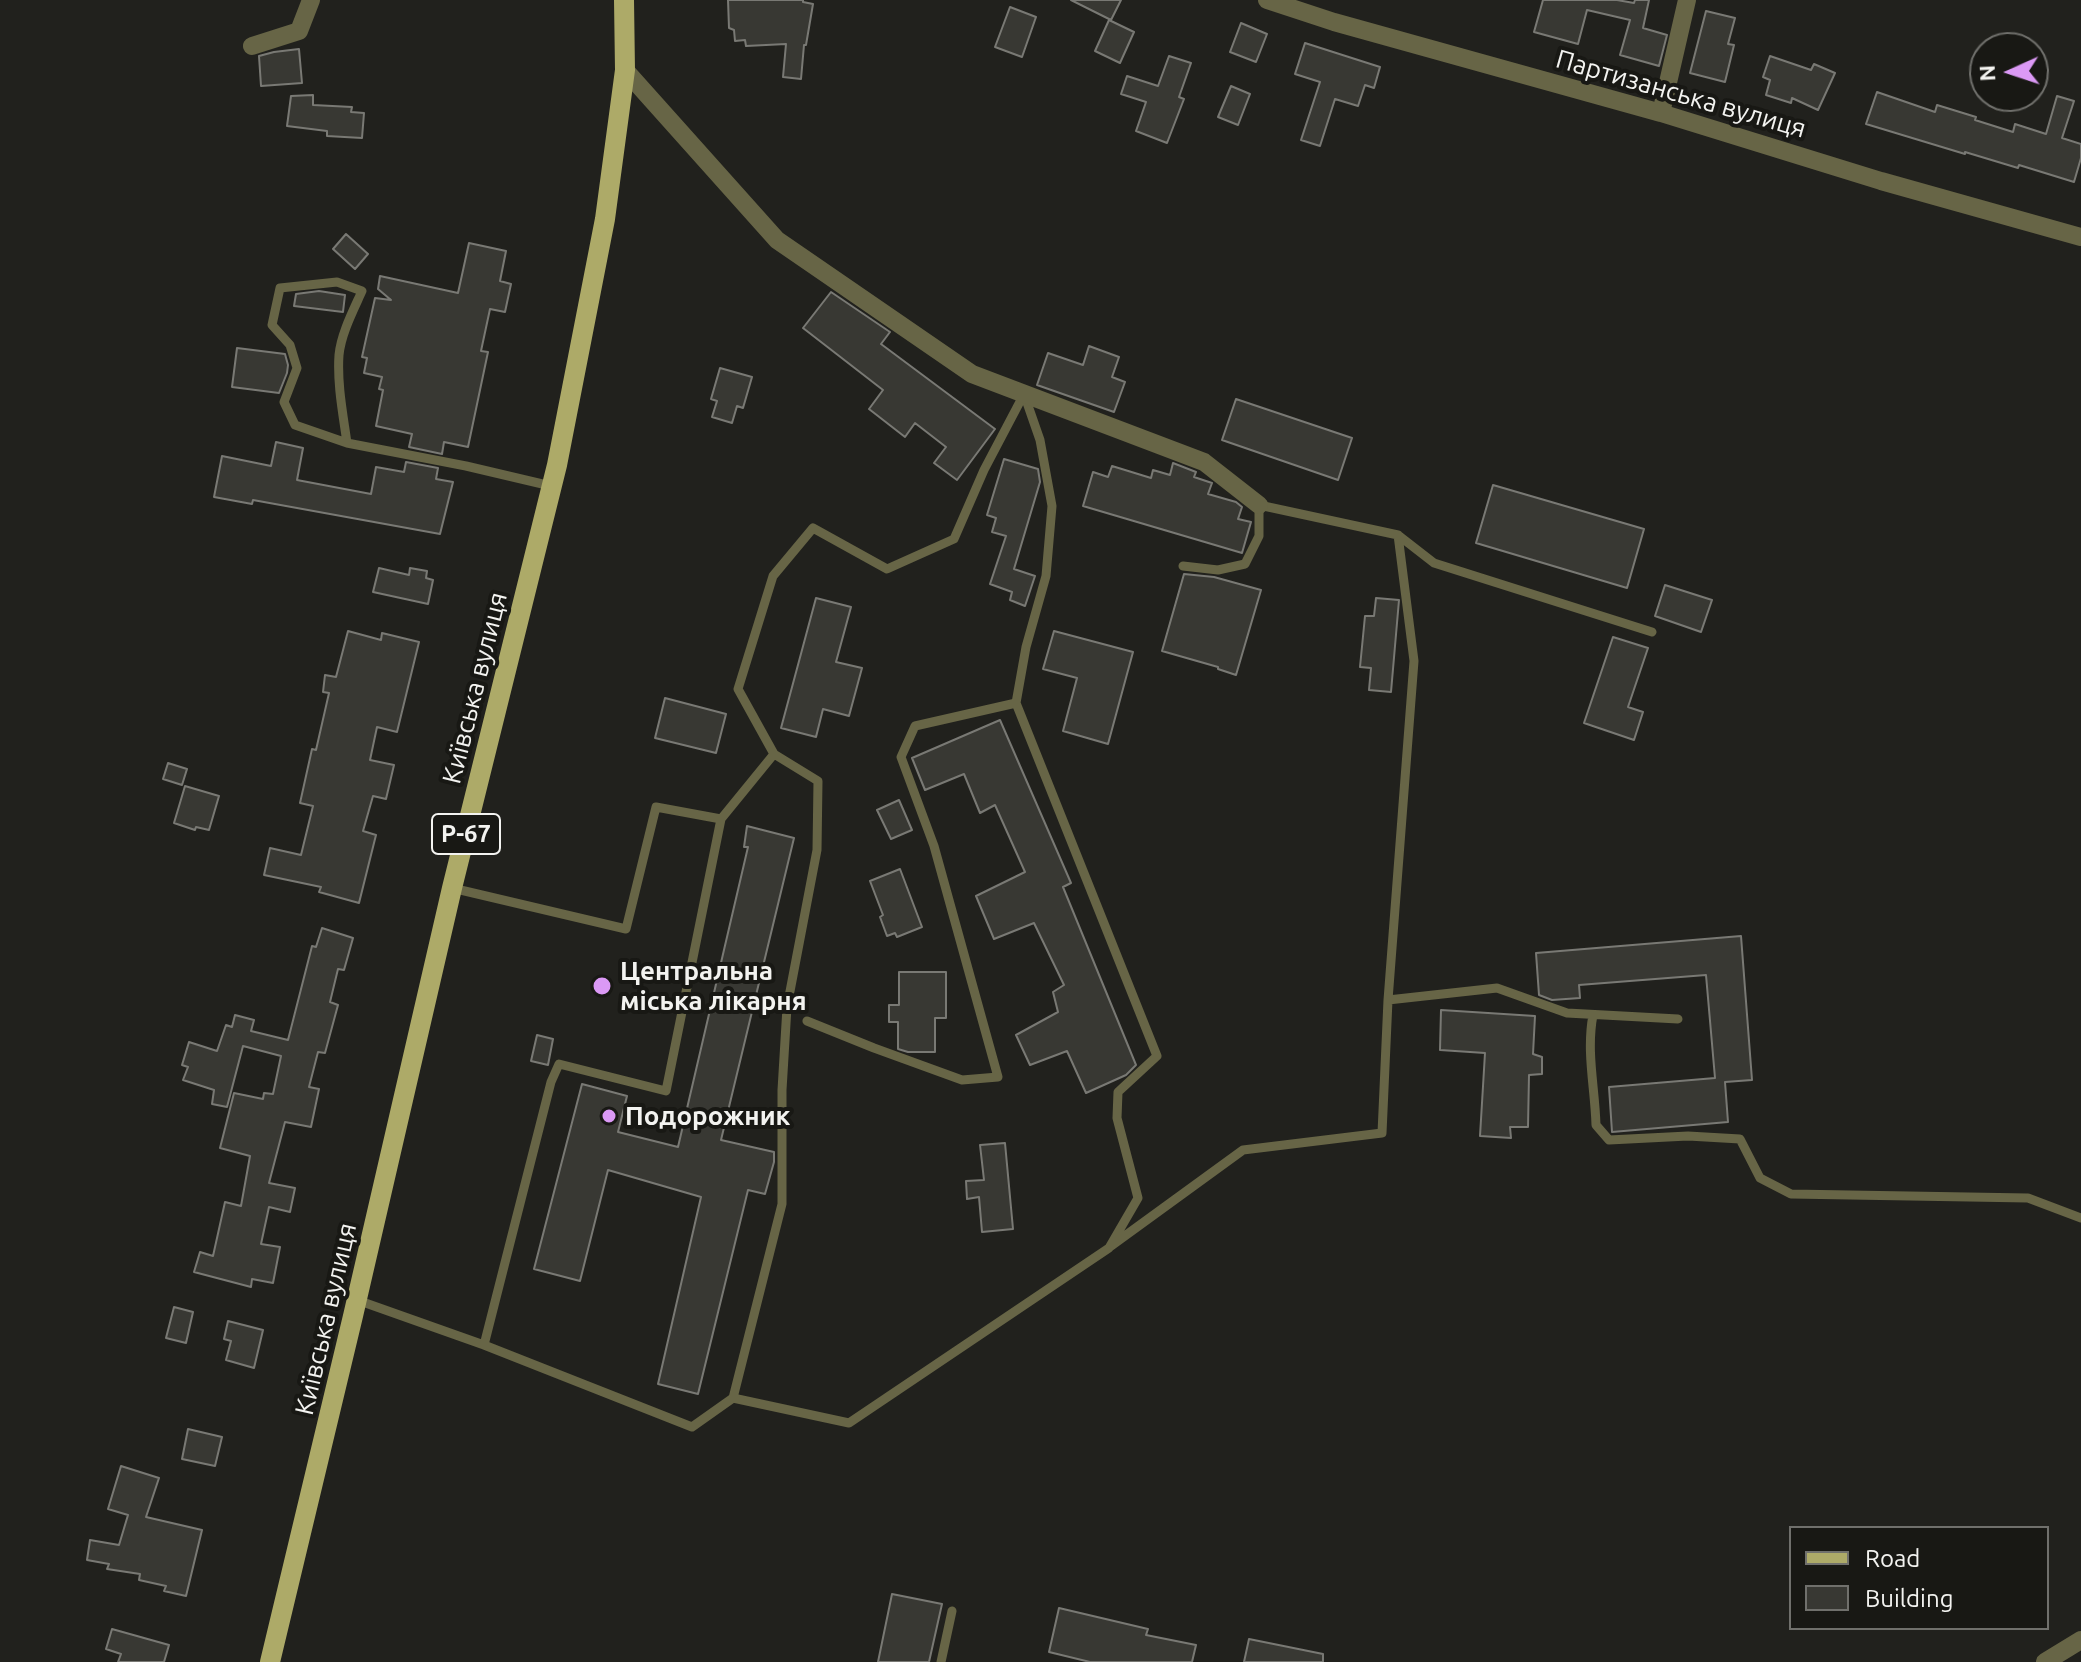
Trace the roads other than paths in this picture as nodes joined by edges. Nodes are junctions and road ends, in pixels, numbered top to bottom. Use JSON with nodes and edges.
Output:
{"nodes":[{"id":1,"x":311,"y":0,"type":"edge"},
{"id":2,"x":624,"y":0,"type":"edge"},
{"id":3,"x":1267,"y":0,"type":"edge"},
{"id":4,"x":1687,"y":0,"type":"edge"},
{"id":5,"x":252,"y":46,"type":"dead end"},
{"id":6,"x":625,"y":70,"type":"junction"},
{"id":7,"x":1661,"y":113,"type":"junction"},
{"id":8,"x":2081,"y":237,"type":"edge"},
{"id":9,"x":1024,"y":394,"type":"junction"},
{"id":10,"x":347,"y":443,"type":"junction"},
{"id":11,"x":551,"y":486,"type":"junction"},
{"id":12,"x":1259,"y":505,"type":"junction"},
{"id":13,"x":1398,"y":535,"type":"junction"},
{"id":14,"x":1183,"y":566,"type":"dead end"},
{"id":15,"x":1652,"y":632,"type":"dead end"},
{"id":16,"x":1016,"y":703,"type":"junction"},
{"id":17,"x":774,"y":754,"type":"junction"},
{"id":18,"x":721,"y":819,"type":"junction"},
{"id":19,"x":452,"y":888,"type":"junction"},
{"id":20,"x":1388,"y":1000,"type":"junction"},
{"id":21,"x":1593,"y":1015,"type":"junction"},
{"id":22,"x":1678,"y":1019,"type":"dead end"},
{"id":23,"x":807,"y":1021,"type":"dead end"},
{"id":24,"x":2081,"y":1218,"type":"edge"},
{"id":25,"x":1109,"y":1248,"type":"junction"},
{"id":26,"x":357,"y":1300,"type":"junction"},
{"id":27,"x":484,"y":1345,"type":"junction"},
{"id":28,"x":733,"y":1398,"type":"junction"},
{"id":29,"x":952,"y":1611,"type":"dead end"},
{"id":30,"x":2081,"y":1640,"type":"edge"},
{"id":31,"x":270,"y":1662,"type":"edge"},
{"id":32,"x":941,"y":1662,"type":"edge"},
{"id":33,"x":2045,"y":1662,"type":"edge"}],
"edges":[{"from":1,"to":5,"type":"street"},
{"from":2,"to":6,"type":"main road","name":"Київська вулиця","number":"Р-67"},
{"from":3,"to":7,"type":"street","name":"Партизанська вулиця"},
{"from":4,"to":7,"type":"street"},
{"from":6,"to":9,"type":"street"},
{"from":6,"to":11,"type":"main road","name":"Київська вулиця","number":"Р-67"},
{"from":7,"to":8,"type":"street","name":"Партизанська вулиця"},
{"from":9,"to":12,"type":"street"},
{"from":9,"to":16,"type":"lane"},
{"from":9,"to":17,"type":"lane"},
{"from":10,"to":10,"type":"lane"},
{"from":10,"to":11,"type":"lane"},
{"from":11,"to":19,"type":"main road","name":"Київська вулиця","number":"Р-67"},
{"from":12,"to":13,"type":"lane"},
{"from":12,"to":14,"type":"lane"},
{"from":13,"to":15,"type":"lane"},
{"from":13,"to":20,"type":"lane"},
{"from":16,"to":23,"type":"lane"},
{"from":16,"to":25,"type":"lane"},
{"from":17,"to":18,"type":"lane"},
{"from":17,"to":28,"type":"lane"},
{"from":18,"to":19,"type":"lane"},
{"from":18,"to":27,"type":"lane"},
{"from":19,"to":26,"type":"main road","name":"Київська вулиця","number":"Р-67"},
{"from":20,"to":21,"type":"lane"},
{"from":20,"to":25,"type":"lane"},
{"from":21,"to":22,"type":"lane"},
{"from":21,"to":24,"type":"lane"},
{"from":25,"to":28,"type":"lane"},
{"from":26,"to":27,"type":"lane"},
{"from":26,"to":31,"type":"main road","name":"Київська вулиця","number":"Р-67"},
{"from":27,"to":28,"type":"lane"},
{"from":29,"to":32,"type":"lane"},
{"from":30,"to":33,"type":"street"}]}
